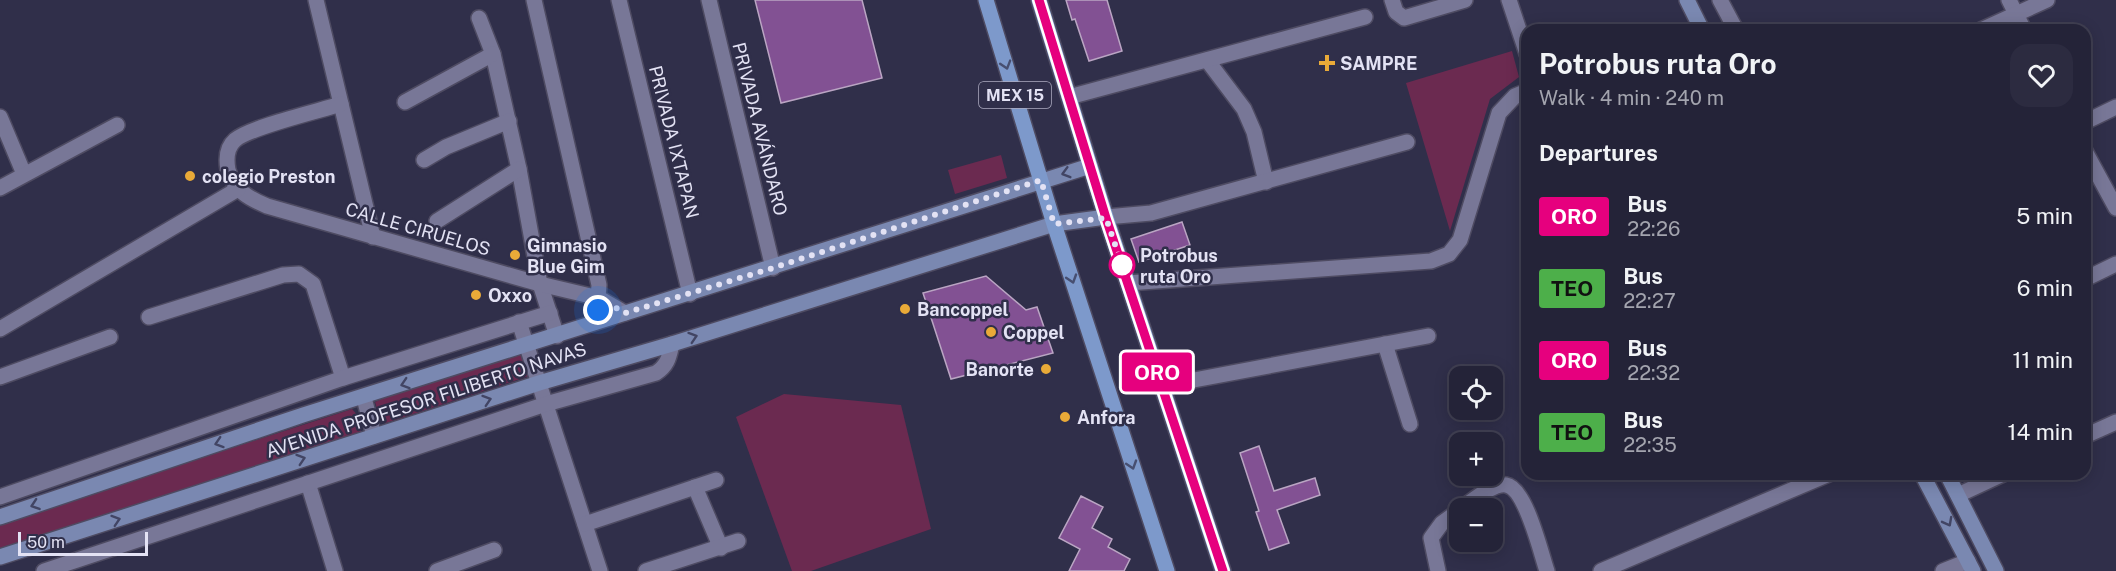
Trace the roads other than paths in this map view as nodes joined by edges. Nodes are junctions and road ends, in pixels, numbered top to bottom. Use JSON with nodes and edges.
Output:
{"nodes":[{"id":1,"x":316,"y":0,"type":"edge"},
{"id":2,"x":534,"y":0,"type":"edge"},
{"id":3,"x":619,"y":0,"type":"edge"},
{"id":4,"x":709,"y":0,"type":"edge"},
{"id":5,"x":986,"y":0,"type":"edge"},
{"id":6,"x":1039,"y":0,"type":"edge"},
{"id":7,"x":1392,"y":0,"type":"edge"},
{"id":8,"x":1465,"y":0,"type":"edge"},
{"id":9,"x":1509,"y":0,"type":"edge"},
{"id":10,"x":1688,"y":0,"type":"edge"},
{"id":11,"x":1720,"y":0,"type":"edge"},
{"id":12,"x":2047,"y":0,"type":"edge"},
{"id":13,"x":2013,"y":7,"type":"edge"},
{"id":14,"x":1365,"y":17,"type":"dead end"},
{"id":15,"x":479,"y":18,"type":"dead end"},
{"id":16,"x":1699,"y":24,"type":"edge"},
{"id":17,"x":1733,"y":24,"type":"edge"},
{"id":18,"x":1989,"y":24,"type":"edge"},
{"id":19,"x":2021,"y":24,"type":"edge"},
{"id":20,"x":1521,"y":36,"type":"edge"},
{"id":21,"x":493,"y":54,"type":"junction"},
{"id":22,"x":1207,"y":60,"type":"junction"},
{"id":23,"x":1521,"y":94,"type":"edge"},
{"id":24,"x":1069,"y":97,"type":"junction"},
{"id":25,"x":405,"y":102,"type":"dead end"},
{"id":26,"x":341,"y":104,"type":"junction"},
{"id":27,"x":2116,"y":107,"type":"edge"},
{"id":28,"x":0,"y":117,"type":"edge"},
{"id":29,"x":2091,"y":119,"type":"edge"},
{"id":30,"x":509,"y":121,"type":"junction"},
{"id":31,"x":117,"y":125,"type":"dead end"},
{"id":32,"x":1407,"y":142,"type":"dead end"},
{"id":33,"x":424,"y":160,"type":"dead end"},
{"id":34,"x":2091,"y":162,"type":"edge"},
{"id":35,"x":1090,"y":166,"type":"junction"},
{"id":36,"x":519,"y":169,"type":"junction"},
{"id":37,"x":24,"y":174,"type":"junction"},
{"id":38,"x":1041,"y":180,"type":"junction"},
{"id":39,"x":1266,"y":182,"type":"junction"},
{"id":40,"x":0,"y":188,"type":"edge"},
{"id":41,"x":238,"y":189,"type":"junction"},
{"id":42,"x":2116,"y":208,"type":"edge"},
{"id":43,"x":1106,"y":218,"type":"junction"},
{"id":44,"x":437,"y":221,"type":"dead end"},
{"id":45,"x":1054,"y":224,"type":"junction"},
{"id":46,"x":373,"y":237,"type":"junction"},
{"id":47,"x":2116,"y":264,"type":"edge"},
{"id":48,"x":773,"y":268,"type":"junction"},
{"id":49,"x":2091,"y":276,"type":"edge"},
{"id":50,"x":1128,"y":283,"type":"junction"},
{"id":51,"x":540,"y":285,"type":"junction"},
{"id":52,"x":690,"y":294,"type":"junction"},
{"id":53,"x":599,"y":298,"type":"junction"},
{"id":54,"x":550,"y":313,"type":"junction"},
{"id":55,"x":625,"y":313,"type":"junction"},
{"id":56,"x":149,"y":317,"type":"dead end"},
{"id":57,"x":519,"y":322,"type":"junction"},
{"id":58,"x":596,"y":322,"type":"junction"},
{"id":59,"x":0,"y":329,"type":"edge"},
{"id":60,"x":557,"y":336,"type":"junction"},
{"id":61,"x":1428,"y":336,"type":"dead end"},
{"id":62,"x":110,"y":337,"type":"dead end"},
{"id":63,"x":672,"y":344,"type":"junction"},
{"id":64,"x":1385,"y":344,"type":"junction"},
{"id":65,"x":526,"y":345,"type":"junction"},
{"id":66,"x":0,"y":377,"type":"edge"},
{"id":67,"x":343,"y":378,"type":"junction"},
{"id":68,"x":539,"y":383,"type":"junction"},
{"id":69,"x":1162,"y":386,"type":"junction"},
{"id":70,"x":364,"y":398,"type":"junction"},
{"id":71,"x":546,"y":404,"type":"junction"},
{"id":72,"x":2116,"y":422,"type":"edge"},
{"id":73,"x":1410,"y":423,"type":"dead end"},
{"id":74,"x":2091,"y":433,"type":"edge"},
{"id":75,"x":374,"y":436,"type":"junction"},
{"id":76,"x":716,"y":480,"type":"dead end"},
{"id":77,"x":1815,"y":480,"type":"edge"},
{"id":78,"x":1925,"y":480,"type":"edge"},
{"id":79,"x":1950,"y":480,"type":"edge"},
{"id":80,"x":1990,"y":480,"type":"edge"},
{"id":81,"x":308,"y":483,"type":"junction"},
{"id":82,"x":695,"y":487,"type":"junction"},
{"id":83,"x":1958,"y":495,"type":"junction"},
{"id":84,"x":0,"y":497,"type":"edge"},
{"id":85,"x":1476,"y":498,"type":"edge"},
{"id":86,"x":0,"y":517,"type":"edge"},
{"id":87,"x":1449,"y":518,"type":"edge"},
{"id":88,"x":585,"y":524,"type":"junction"},
{"id":89,"x":738,"y":541,"type":"dead end"},
{"id":90,"x":721,"y":548,"type":"junction"},
{"id":91,"x":494,"y":550,"type":"dead end"},
{"id":92,"x":0,"y":557,"type":"edge"},
{"id":93,"x":1970,"y":566,"type":"edge"},
{"id":94,"x":465,"y":567,"type":"edge"},
{"id":95,"x":44,"y":571,"type":"edge"},
{"id":96,"x":335,"y":571,"type":"edge"},
{"id":97,"x":436,"y":571,"type":"edge"},
{"id":98,"x":600,"y":571,"type":"edge"},
{"id":99,"x":646,"y":571,"type":"edge"},
{"id":100,"x":1167,"y":571,"type":"edge"},
{"id":101,"x":1223,"y":571,"type":"edge"},
{"id":102,"x":1438,"y":571,"type":"edge"},
{"id":103,"x":1547,"y":571,"type":"edge"},
{"id":104,"x":1601,"y":571,"type":"edge"},
{"id":105,"x":1943,"y":571,"type":"edge"},
{"id":106,"x":1996,"y":571,"type":"edge"}],
"edges":[{"from":1,"to":26,"type":"street"},
{"from":2,"to":53,"type":"street"},
{"from":3,"to":52,"type":"street","name":"PRIVADA IXTAPAN"},
{"from":4,"to":48,"type":"street","name":"PRIVADA AVÁNDARO"},
{"from":5,"to":38,"type":"main road","number":"MEX 15","one_way":true},
{"from":6,"to":24,"type":"main road","number":"MEX 15"},
{"from":7,"to":8,"type":"street"},
{"from":9,"to":20,"type":"street"},
{"from":10,"to":16,"type":"main road"},
{"from":11,"to":17,"type":"street"},
{"from":12,"to":13,"type":"street"},
{"from":13,"to":18,"type":"street"},
{"from":13,"to":19,"type":"street"},
{"from":14,"to":22,"type":"street"},
{"from":15,"to":21,"type":"street"},
{"from":21,"to":25,"type":"street"},
{"from":21,"to":30,"type":"street"},
{"from":22,"to":24,"type":"street"},
{"from":22,"to":39,"type":"street"},
{"from":23,"to":50,"type":"street"},
{"from":24,"to":35,"type":"main road","number":"MEX 15"},
{"from":26,"to":41,"type":"street"},
{"from":26,"to":46,"type":"street"},
{"from":27,"to":29,"type":"street"},
{"from":28,"to":37,"type":"street"},
{"from":30,"to":33,"type":"street"},
{"from":30,"to":36,"type":"street"},
{"from":31,"to":37,"type":"street"},
{"from":32,"to":39,"type":"street"},
{"from":34,"to":42,"type":"street"},
{"from":35,"to":38,"type":"main road","name":"AVENIDA PROFESOR FILIBERTO NAVAS","one_way":true},
{"from":35,"to":43,"type":"main road","number":"MEX 15"},
{"from":36,"to":44,"type":"street"},
{"from":36,"to":51,"type":"street"},
{"from":37,"to":40,"type":"street"},
{"from":38,"to":45,"type":"main road","number":"MEX 15"},
{"from":38,"to":48,"type":"main road","name":"AVENIDA PROFESOR FILIBERTO NAVAS"},
{"from":39,"to":43,"type":"street"},
{"from":41,"to":46,"type":"street","name":"CALLE CIRUELOS"},
{"from":41,"to":59,"type":"street"},
{"from":43,"to":45,"type":"main road","name":"AVENIDA PROFESOR FILIBERTO NAVAS"},
{"from":43,"to":50,"type":"main road","number":"MEX 15"},
{"from":63,"to":45,"type":"main road","name":"AVENIDA PROFESOR FILIBERTO NAVAS","one_way":true},
{"from":45,"to":100,"type":"main road","number":"MEX 15","one_way":true},
{"from":46,"to":51,"type":"street","name":"CALLE CIRUELOS"},
{"from":47,"to":49,"type":"street"},
{"from":48,"to":52,"type":"main road","name":"AVENIDA PROFESOR FILIBERTO NAVAS"},
{"from":50,"to":69,"type":"main road","number":"MEX 15"},
{"from":51,"to":53,"type":"street","name":"CALLE CIRUELOS"},
{"from":51,"to":54,"type":"street"},
{"from":52,"to":55,"type":"main road","name":"AVENIDA PROFESOR FILIBERTO NAVAS"},
{"from":53,"to":55,"type":"street","name":"CALLE CIRUELOS"},
{"from":53,"to":58,"type":"street"},
{"from":54,"to":57,"type":"street"},
{"from":54,"to":60,"type":"street"},
{"from":55,"to":58,"type":"main road","name":"AVENIDA PROFESOR FILIBERTO NAVAS"},
{"from":56,"to":67,"type":"street"},
{"from":57,"to":65,"type":"street"},
{"from":57,"to":67,"type":"street"},
{"from":58,"to":60,"type":"main road","name":"AVENIDA PROFESOR FILIBERTO NAVAS"},
{"from":60,"to":65,"type":"main road","name":"AVENIDA PROFESOR FILIBERTO NAVAS"},
{"from":61,"to":64,"type":"street"},
{"from":62,"to":66,"type":"street"},
{"from":63,"to":68,"type":"main road","name":"AVENIDA PROFESOR FILIBERTO NAVAS"},
{"from":63,"to":71,"type":"street"},
{"from":64,"to":69,"type":"street"},
{"from":64,"to":73,"type":"street"},
{"from":65,"to":68,"type":"street"},
{"from":65,"to":70,"type":"main road","name":"AVENIDA PROFESOR FILIBERTO NAVAS","one_way":true},
{"from":67,"to":84,"type":"street"},
{"from":68,"to":71,"type":"street"},
{"from":75,"to":68,"type":"main road","name":"AVENIDA PROFESOR FILIBERTO NAVAS","one_way":true},
{"from":69,"to":101,"type":"main road","number":"MEX 15"},
{"from":70,"to":75,"type":"street"},
{"from":70,"to":86,"type":"main road","name":"AVENIDA PROFESOR FILIBERTO NAVAS","one_way":true},
{"from":71,"to":81,"type":"street"},
{"from":71,"to":88,"type":"street"},
{"from":72,"to":74,"type":"street"},
{"from":92,"to":75,"type":"main road","name":"AVENIDA PROFESOR FILIBERTO NAVAS","one_way":true},
{"from":76,"to":82,"type":"street"},
{"from":77,"to":104,"type":"street"},
{"from":78,"to":93,"type":"main road","one_way":true},
{"from":79,"to":83,"type":"main road"},
{"from":80,"to":83,"type":"street"},
{"from":81,"to":95,"type":"street"},
{"from":81,"to":96,"type":"street"},
{"from":82,"to":88,"type":"street"},
{"from":82,"to":90,"type":"street"},
{"from":83,"to":106,"type":"main road"},
{"from":85,"to":103,"type":"street"},
{"from":87,"to":102,"type":"street"},
{"from":88,"to":98,"type":"street"},
{"from":89,"to":90,"type":"street"},
{"from":90,"to":99,"type":"street"},
{"from":91,"to":94,"type":"street"},
{"from":93,"to":105,"type":"street"},
{"from":94,"to":97,"type":"street"}]}
